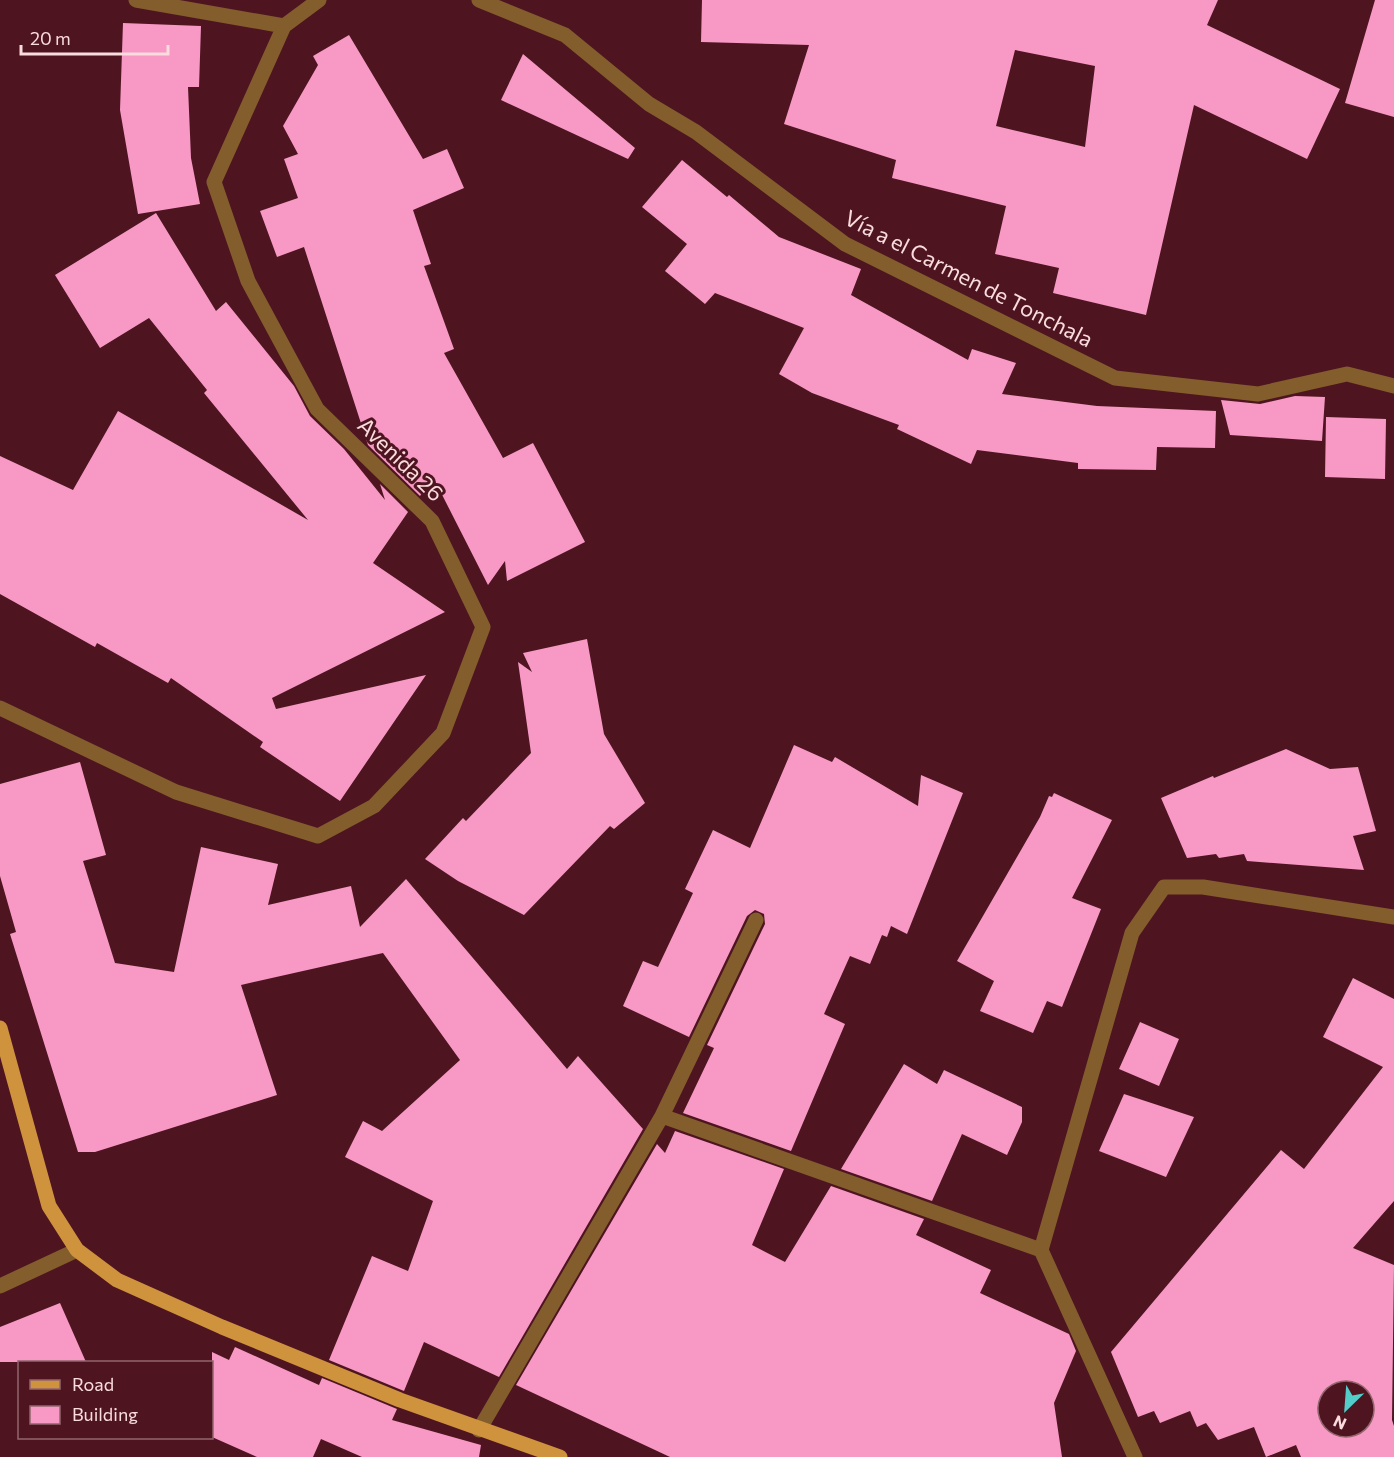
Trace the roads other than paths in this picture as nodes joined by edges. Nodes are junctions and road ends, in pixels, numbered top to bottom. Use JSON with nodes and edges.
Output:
{"nodes":[{"id":1,"x":136,"y":0,"type":"edge"},
{"id":2,"x":319,"y":0,"type":"edge"},
{"id":3,"x":479,"y":0,"type":"edge"},
{"id":4,"x":284,"y":26,"type":"junction"},
{"id":5,"x":1394,"y":386,"type":"edge"},
{"id":6,"x":0,"y":708,"type":"edge"},
{"id":7,"x":1394,"y":917,"type":"edge"},
{"id":8,"x":756,"y":920,"type":"dead end"},
{"id":9,"x":0,"y":1028,"type":"edge"},
{"id":10,"x":662,"y":1116,"type":"junction"},
{"id":11,"x":77,"y":1250,"type":"junction"},
{"id":12,"x":1041,"y":1250,"type":"junction"},
{"id":13,"x":0,"y":1286,"type":"edge"},
{"id":14,"x":478,"y":1430,"type":"junction"},
{"id":15,"x":560,"y":1457,"type":"edge"},
{"id":16,"x":1135,"y":1457,"type":"edge"}],
"edges":[{"from":1,"to":4,"type":"street"},
{"from":2,"to":4,"type":"street","name":"Avenida 26"},
{"from":3,"to":5,"type":"street","name":"Vía a el Carmen de Tonchala"},
{"from":4,"to":6,"type":"street","name":"Avenida 26"},
{"from":7,"to":12,"type":"street"},
{"from":8,"to":10,"type":"street"},
{"from":9,"to":11,"type":"main road"},
{"from":10,"to":12,"type":"street"},
{"from":10,"to":14,"type":"street"},
{"from":11,"to":13,"type":"street"},
{"from":11,"to":14,"type":"main road"},
{"from":12,"to":16,"type":"street"},
{"from":14,"to":15,"type":"main road"}]}
